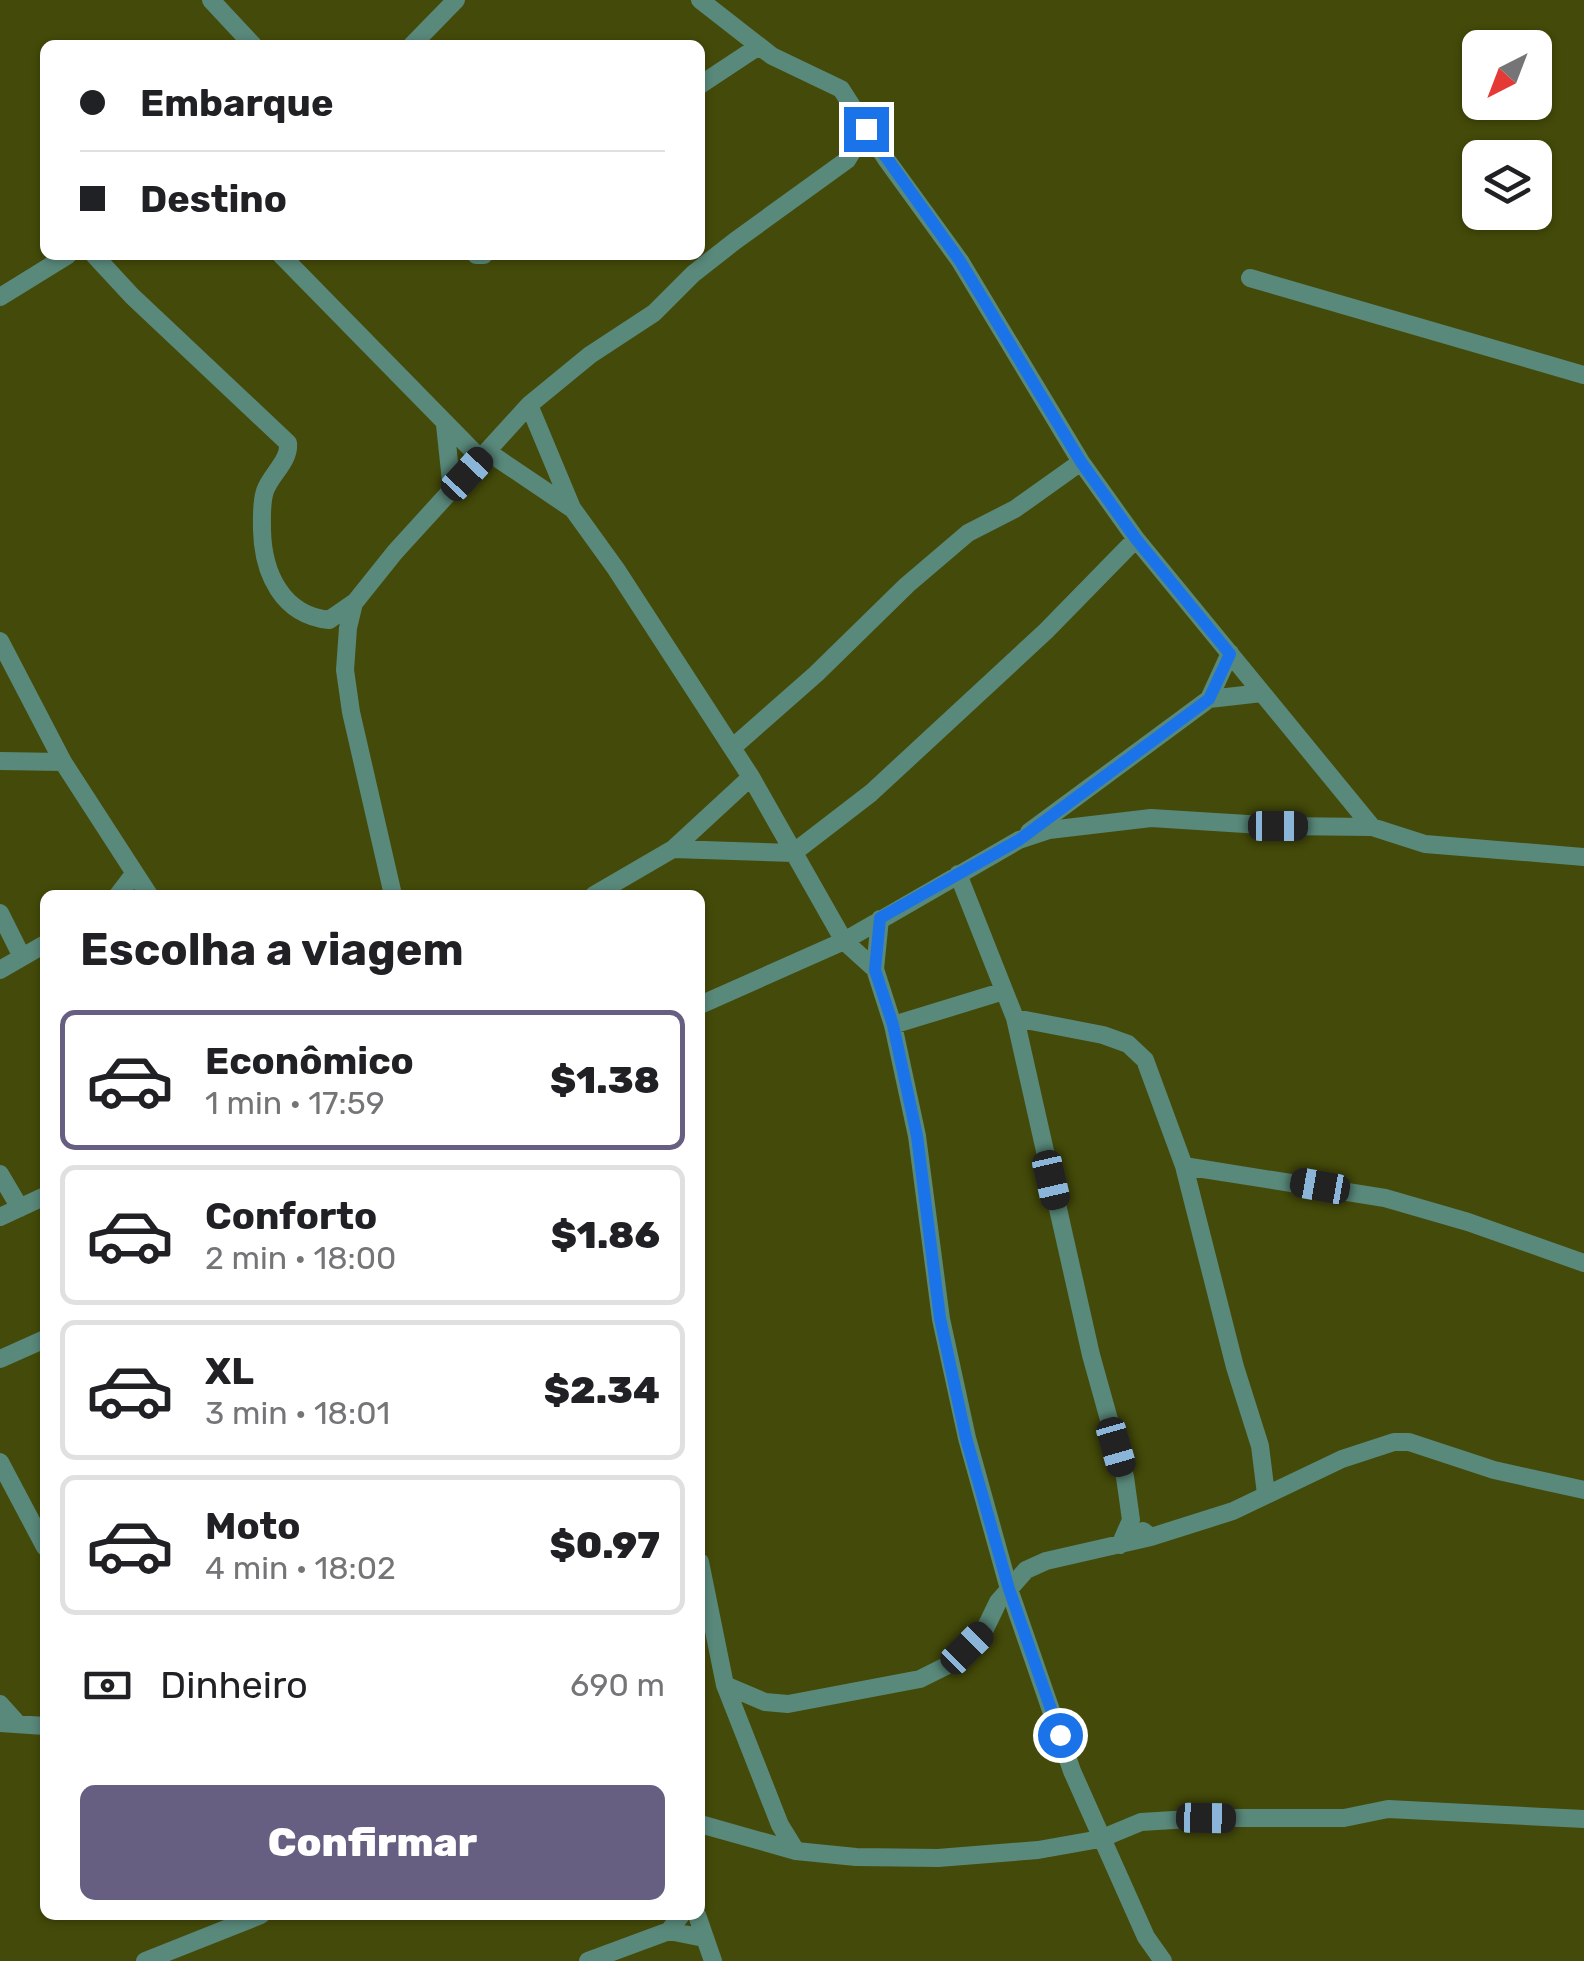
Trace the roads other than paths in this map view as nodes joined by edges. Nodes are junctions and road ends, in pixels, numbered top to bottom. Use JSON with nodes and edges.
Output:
{"nodes":[{"id":1,"x":212,"y":0,"type":"edge"},
{"id":2,"x":456,"y":0,"type":"edge"},
{"id":3,"x":700,"y":0,"type":"edge"},
{"id":4,"x":248,"y":40,"type":"edge"},
{"id":5,"x":417,"y":40,"type":"edge"},
{"id":6,"x":759,"y":46,"type":"junction"},
{"id":7,"x":705,"y":83,"type":"edge"},
{"id":8,"x":866,"y":129,"type":"junction"},
{"id":9,"x":886,"y":159,"type":"junction"},
{"id":10,"x":848,"y":160,"type":"junction"},
{"id":11,"x":60,"y":260,"type":"edge"},
{"id":12,"x":99,"y":260,"type":"edge"},
{"id":13,"x":286,"y":260,"type":"edge"},
{"id":14,"x":1250,"y":278,"type":"dead end"},
{"id":15,"x":0,"y":297,"type":"edge"},
{"id":16,"x":1584,"y":375,"type":"edge"},
{"id":17,"x":529,"y":406,"type":"junction"},
{"id":18,"x":445,"y":425,"type":"junction"},
{"id":19,"x":485,"y":455,"type":"junction"},
{"id":20,"x":1081,"y":462,"type":"junction"},
{"id":21,"x":452,"y":490,"type":"junction"},
{"id":22,"x":572,"y":508,"type":"junction"},
{"id":23,"x":1136,"y":539,"type":"junction"},
{"id":24,"x":354,"y":602,"type":"junction"},
{"id":25,"x":0,"y":641,"type":"edge"},
{"id":26,"x":1230,"y":654,"type":"junction"},
{"id":27,"x":1262,"y":693,"type":"junction"},
{"id":28,"x":1209,"y":699,"type":"junction"},
{"id":29,"x":732,"y":748,"type":"junction"},
{"id":30,"x":0,"y":761,"type":"edge"},
{"id":31,"x":63,"y":762,"type":"junction"},
{"id":32,"x":751,"y":777,"type":"junction"},
{"id":33,"x":1372,"y":827,"type":"junction"},
{"id":34,"x":1019,"y":840,"type":"junction"},
{"id":35,"x":673,"y":849,"type":"junction"},
{"id":36,"x":793,"y":853,"type":"junction"},
{"id":37,"x":1584,"y":857,"type":"edge"},
{"id":38,"x":134,"y":874,"type":"junction"},
{"id":39,"x":958,"y":874,"type":"junction"},
{"id":40,"x":122,"y":890,"type":"edge"},
{"id":41,"x":145,"y":890,"type":"edge"},
{"id":42,"x":393,"y":890,"type":"edge"},
{"id":43,"x":603,"y":890,"type":"edge"},
{"id":44,"x":0,"y":913,"type":"edge"},
{"id":45,"x":880,"y":918,"type":"junction"},
{"id":46,"x":844,"y":940,"type":"junction"},
{"id":47,"x":40,"y":947,"type":"edge"},
{"id":48,"x":22,"y":957,"type":"junction"},
{"id":49,"x":0,"y":970,"type":"edge"},
{"id":50,"x":875,"y":970,"type":"junction"},
{"id":51,"x":1004,"y":991,"type":"junction"},
{"id":52,"x":705,"y":1003,"type":"edge"},
{"id":53,"x":1015,"y":1018,"type":"junction"},
{"id":54,"x":893,"y":1025,"type":"junction"},
{"id":55,"x":1184,"y":1166,"type":"junction"},
{"id":56,"x":0,"y":1174,"type":"edge"},
{"id":57,"x":40,"y":1198,"type":"edge"},
{"id":58,"x":20,"y":1208,"type":"junction"},
{"id":59,"x":0,"y":1217,"type":"edge"},
{"id":60,"x":1584,"y":1263,"type":"edge"},
{"id":61,"x":40,"y":1341,"type":"edge"},
{"id":62,"x":0,"y":1359,"type":"edge"},
{"id":63,"x":0,"y":1462,"type":"edge"},
{"id":64,"x":1584,"y":1490,"type":"edge"},
{"id":65,"x":1266,"y":1494,"type":"junction"},
{"id":66,"x":1131,"y":1520,"type":"junction"},
{"id":67,"x":1151,"y":1537,"type":"junction"},
{"id":68,"x":40,"y":1538,"type":"edge"},
{"id":69,"x":1120,"y":1545,"type":"junction"},
{"id":70,"x":705,"y":1588,"type":"edge"},
{"id":71,"x":1009,"y":1589,"type":"junction"},
{"id":72,"x":1022,"y":1626,"type":"junction"},
{"id":73,"x":984,"y":1631,"type":"junction"},
{"id":74,"x":724,"y":1685,"type":"junction"},
{"id":75,"x":0,"y":1704,"type":"edge"},
{"id":76,"x":9,"y":1723,"type":"edge"},
{"id":77,"x":40,"y":1726,"type":"edge"},
{"id":78,"x":1584,"y":1820,"type":"edge"},
{"id":79,"x":705,"y":1825,"type":"edge"},
{"id":80,"x":780,"y":1825,"type":"junction"},
{"id":81,"x":1100,"y":1839,"type":"junction"},
{"id":82,"x":766,"y":1843,"type":"junction"},
{"id":83,"x":796,"y":1850,"type":"junction"},
{"id":84,"x":248,"y":1920,"type":"edge"},
{"id":85,"x":678,"y":1920,"type":"edge"},
{"id":86,"x":699,"y":1920,"type":"edge"},
{"id":87,"x":669,"y":1931,"type":"junction"},
{"id":88,"x":704,"y":1938,"type":"junction"},
{"id":89,"x":145,"y":1961,"type":"edge"},
{"id":90,"x":588,"y":1961,"type":"edge"},
{"id":91,"x":713,"y":1961,"type":"edge"},
{"id":92,"x":1163,"y":1961,"type":"edge"}],
"edges":[{"from":1,"to":4,"type":"street"},
{"from":2,"to":5,"type":"street"},
{"from":3,"to":6,"type":"street"},
{"from":6,"to":7,"type":"street"},
{"from":6,"to":8,"type":"street"},
{"from":8,"to":9,"type":"street"},
{"from":8,"to":10,"type":"street"},
{"from":9,"to":10,"type":"street"},
{"from":9,"to":20,"type":"street"},
{"from":10,"to":17,"type":"street"},
{"from":11,"to":15,"type":"street"},
{"from":12,"to":24,"type":"street"},
{"from":13,"to":18,"type":"street"},
{"from":14,"to":16,"type":"street"},
{"from":17,"to":19,"type":"street"},
{"from":17,"to":22,"type":"street"},
{"from":18,"to":19,"type":"street"},
{"from":18,"to":21,"type":"street"},
{"from":19,"to":21,"type":"street"},
{"from":19,"to":22,"type":"street"},
{"from":20,"to":23,"type":"street"},
{"from":20,"to":29,"type":"street"},
{"from":21,"to":24,"type":"street"},
{"from":22,"to":29,"type":"street"},
{"from":23,"to":26,"type":"street"},
{"from":23,"to":36,"type":"street"},
{"from":24,"to":42,"type":"street"},
{"from":25,"to":31,"type":"street"},
{"from":26,"to":27,"type":"street"},
{"from":26,"to":28,"type":"street"},
{"from":27,"to":28,"type":"street"},
{"from":27,"to":33,"type":"street"},
{"from":28,"to":34,"type":"street"},
{"from":29,"to":32,"type":"street"},
{"from":30,"to":31,"type":"street"},
{"from":31,"to":38,"type":"street"},
{"from":32,"to":35,"type":"street"},
{"from":32,"to":36,"type":"street"},
{"from":33,"to":34,"type":"street"},
{"from":33,"to":37,"type":"street"},
{"from":34,"to":39,"type":"street"},
{"from":35,"to":36,"type":"street"},
{"from":35,"to":43,"type":"street"},
{"from":36,"to":46,"type":"street"},
{"from":38,"to":40,"type":"street"},
{"from":38,"to":41,"type":"street"},
{"from":39,"to":45,"type":"street"},
{"from":39,"to":51,"type":"street"},
{"from":44,"to":48,"type":"street"},
{"from":45,"to":46,"type":"street"},
{"from":45,"to":50,"type":"street"},
{"from":46,"to":50,"type":"street"},
{"from":46,"to":52,"type":"street"},
{"from":47,"to":48,"type":"street"},
{"from":48,"to":49,"type":"street"},
{"from":50,"to":54,"type":"street"},
{"from":51,"to":53,"type":"street"},
{"from":51,"to":54,"type":"street"},
{"from":53,"to":55,"type":"street"},
{"from":53,"to":66,"type":"street"},
{"from":54,"to":71,"type":"street"},
{"from":55,"to":60,"type":"street"},
{"from":55,"to":65,"type":"street"},
{"from":56,"to":58,"type":"street"},
{"from":57,"to":58,"type":"street"},
{"from":58,"to":59,"type":"street"},
{"from":61,"to":62,"type":"street"},
{"from":63,"to":68,"type":"street"},
{"from":64,"to":65,"type":"street"},
{"from":65,"to":67,"type":"street"},
{"from":66,"to":67,"type":"street"},
{"from":66,"to":69,"type":"street"},
{"from":67,"to":69,"type":"street"},
{"from":69,"to":71,"type":"street"},
{"from":70,"to":74,"type":"street"},
{"from":71,"to":72,"type":"street"},
{"from":71,"to":73,"type":"street"},
{"from":72,"to":73,"type":"street"},
{"from":72,"to":81,"type":"street"},
{"from":73,"to":74,"type":"street"},
{"from":74,"to":80,"type":"street"},
{"from":75,"to":76,"type":"street"},
{"from":76,"to":77,"type":"street"},
{"from":78,"to":81,"type":"street"},
{"from":79,"to":82,"type":"street"},
{"from":80,"to":82,"type":"street"},
{"from":80,"to":83,"type":"street"},
{"from":81,"to":83,"type":"street"},
{"from":81,"to":92,"type":"street"},
{"from":82,"to":83,"type":"street"},
{"from":84,"to":89,"type":"street"},
{"from":85,"to":87,"type":"street"},
{"from":86,"to":88,"type":"street"},
{"from":87,"to":88,"type":"street"},
{"from":87,"to":90,"type":"street"},
{"from":88,"to":91,"type":"street"}]}
